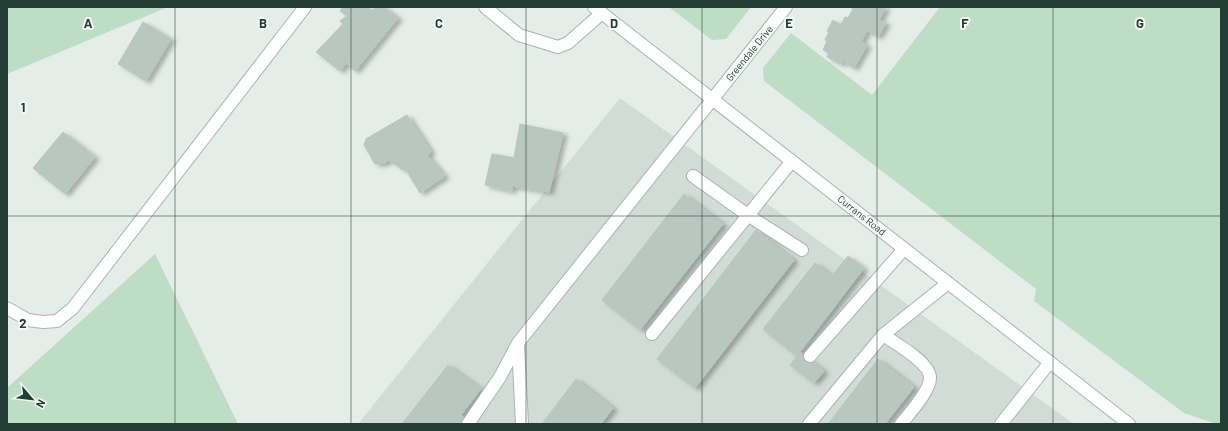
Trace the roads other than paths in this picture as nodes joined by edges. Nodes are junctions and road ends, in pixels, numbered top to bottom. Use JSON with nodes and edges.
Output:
{"nodes":[{"id":1,"x":305,"y":7,"type":"edge"},
{"id":2,"x":485,"y":7,"type":"edge"},
{"id":3,"x":786,"y":7,"type":"edge"},
{"id":4,"x":598,"y":10,"type":"edge"},
{"id":5,"x":712,"y":99,"type":"junction"},
{"id":6,"x":792,"y":161,"type":"junction"},
{"id":7,"x":693,"y":176,"type":"dead end"},
{"id":8,"x":749,"y":216,"type":"junction"},
{"id":9,"x":904,"y":249,"type":"junction"},
{"id":10,"x":802,"y":250,"type":"dead end"},
{"id":11,"x":948,"y":283,"type":"junction"},
{"id":12,"x":7,"y":308,"type":"edge"},
{"id":13,"x":652,"y":334,"type":"dead end"},
{"id":14,"x":883,"y":335,"type":"junction"},
{"id":15,"x":518,"y":343,"type":"junction"},
{"id":16,"x":810,"y":356,"type":"dead end"},
{"id":17,"x":1050,"y":362,"type":"junction"},
{"id":18,"x":468,"y":424,"type":"edge"},
{"id":19,"x":522,"y":424,"type":"edge"},
{"id":20,"x":809,"y":424,"type":"edge"},
{"id":21,"x":901,"y":424,"type":"edge"},
{"id":22,"x":1001,"y":424,"type":"edge"},
{"id":23,"x":1129,"y":424,"type":"edge"}],
"edges":[{"from":1,"to":12,"type":"street"},
{"from":2,"to":4,"type":"street"},
{"from":3,"to":5,"type":"street","name":"Greendale Drive"},
{"from":4,"to":5,"type":"street","name":"Currans Road"},
{"from":5,"to":6,"type":"street","name":"Currans Road"},
{"from":5,"to":15,"type":"street","name":"Greendale Drive"},
{"from":6,"to":8,"type":"street"},
{"from":6,"to":9,"type":"street","name":"Currans Road"},
{"from":7,"to":8,"type":"street"},
{"from":8,"to":10,"type":"street"},
{"from":8,"to":13,"type":"street"},
{"from":9,"to":11,"type":"street","name":"Currans Road"},
{"from":9,"to":16,"type":"street"},
{"from":11,"to":14,"type":"street"},
{"from":11,"to":17,"type":"street","name":"Currans Road"},
{"from":14,"to":20,"type":"street"},
{"from":14,"to":21,"type":"street"},
{"from":15,"to":18,"type":"street","name":"Greendale Drive"},
{"from":15,"to":19,"type":"street"},
{"from":17,"to":22,"type":"street"},
{"from":17,"to":23,"type":"street","name":"Currans Road"}]}
